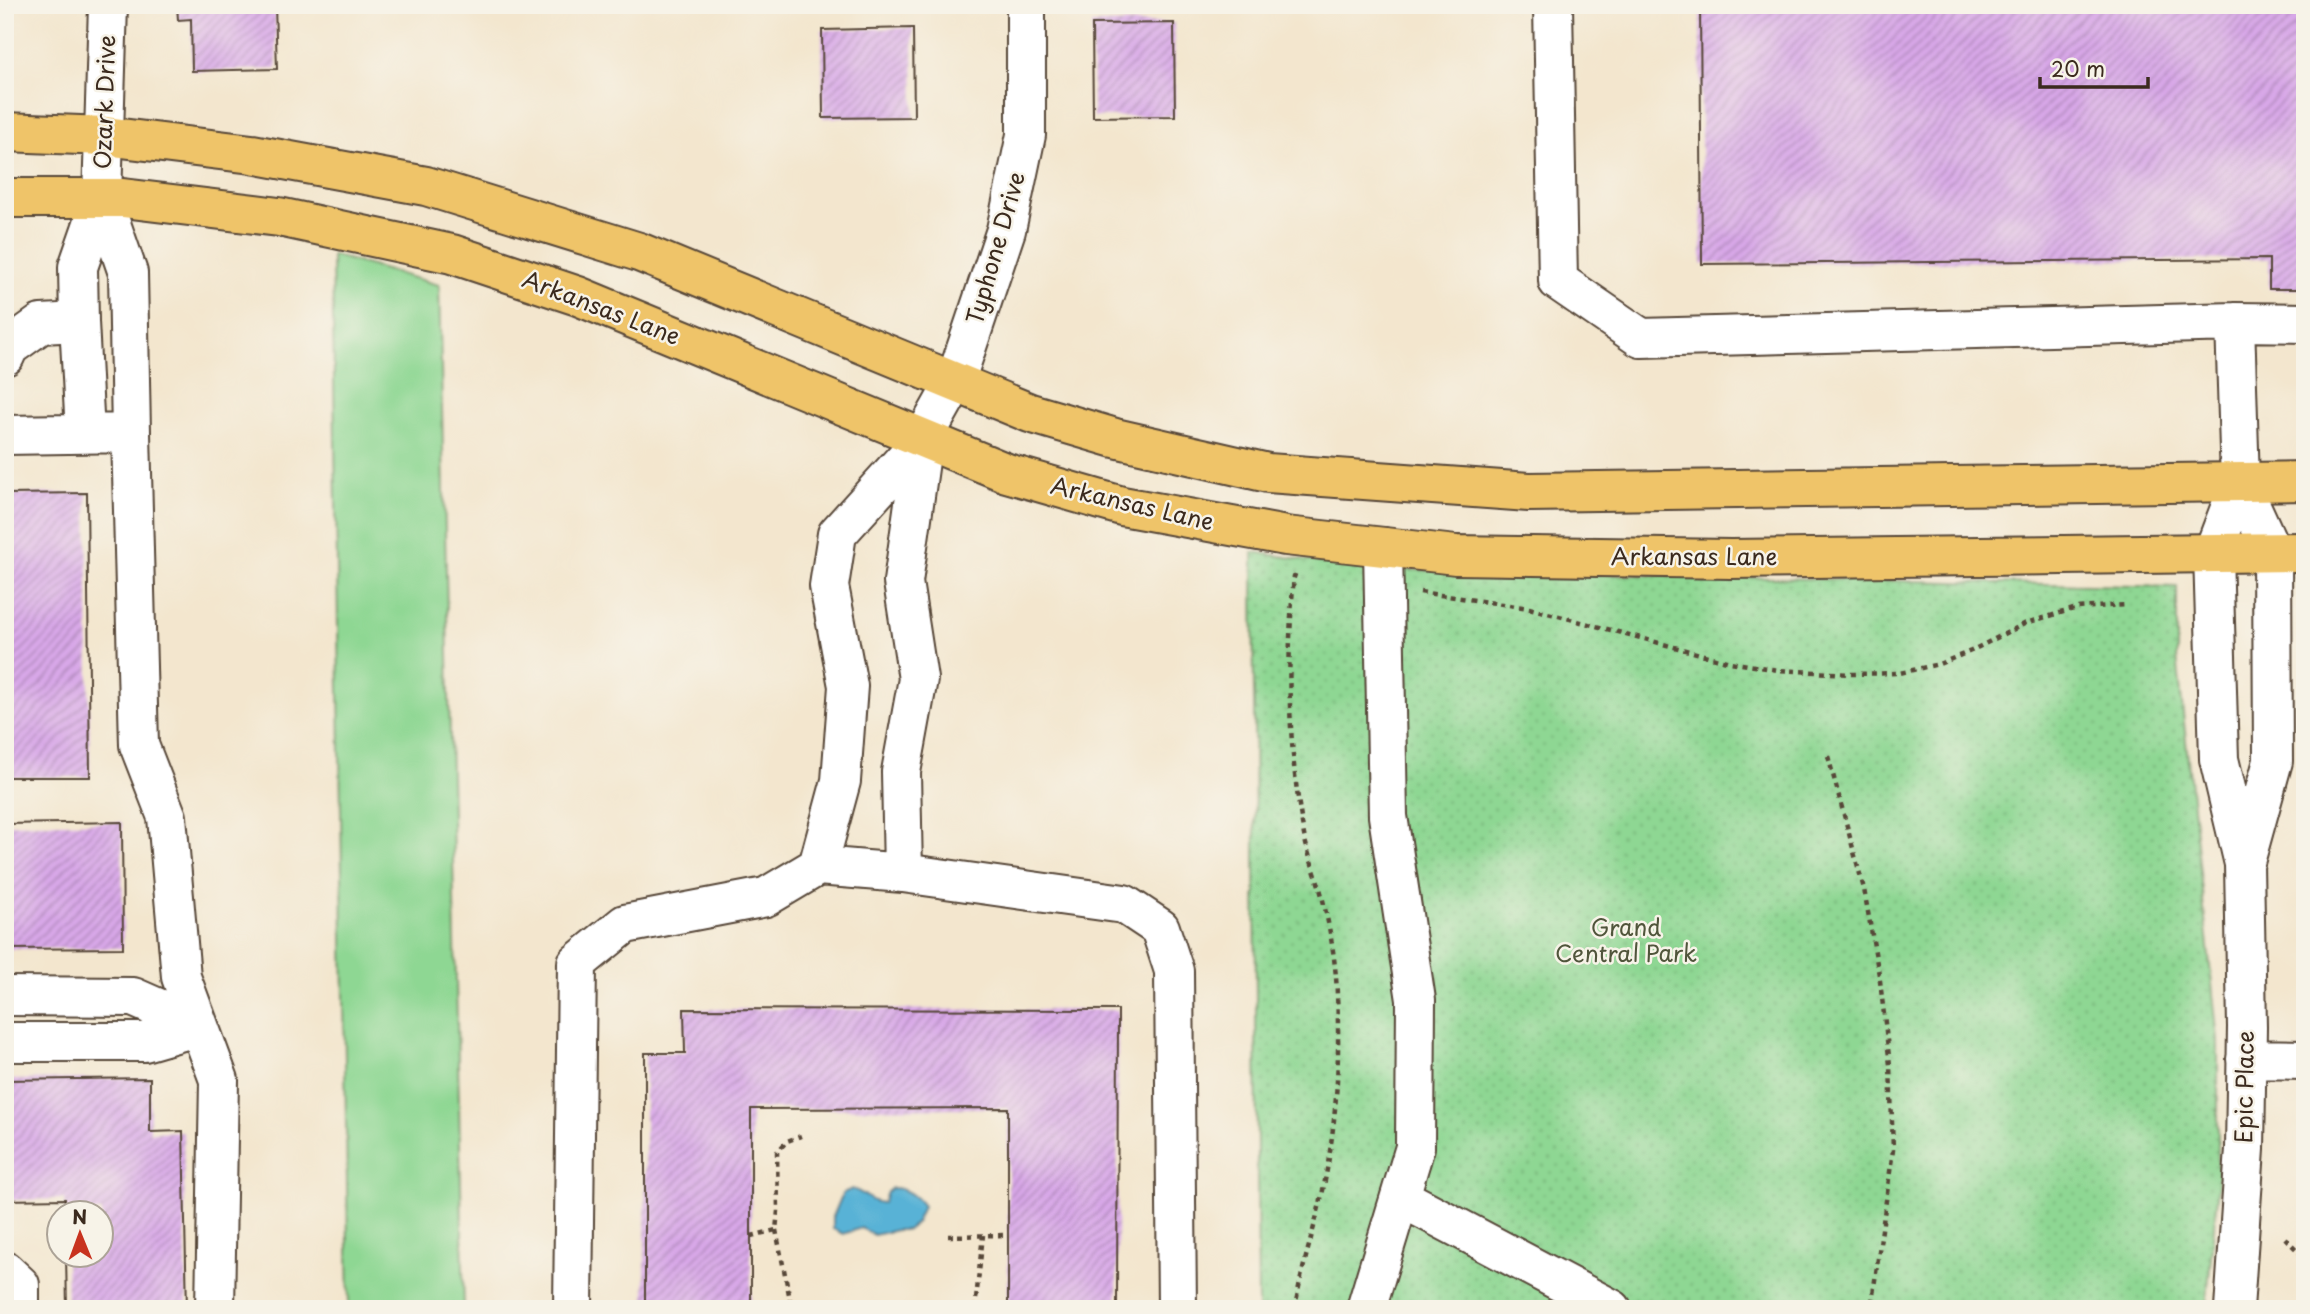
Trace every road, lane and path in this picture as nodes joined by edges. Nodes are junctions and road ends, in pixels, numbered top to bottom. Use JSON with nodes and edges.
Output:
{"nodes":[{"id":1,"x":108,"y":5,"type":"edge"},
{"id":2,"x":1026,"y":5,"type":"edge"},
{"id":3,"x":1553,"y":5,"type":"edge"},
{"id":4,"x":5,"y":132,"type":"edge"},
{"id":5,"x":105,"y":136,"type":"junction"},
{"id":6,"x":5,"y":198,"type":"edge"},
{"id":7,"x":102,"y":198,"type":"junction"},
{"id":8,"x":79,"y":322,"type":"junction"},
{"id":9,"x":2235,"y":322,"type":"junction"},
{"id":10,"x":2305,"y":323,"type":"edge"},
{"id":11,"x":5,"y":356,"type":"edge"},
{"id":12,"x":955,"y":382,"type":"junction"},
{"id":13,"x":131,"y":432,"type":"junction"},
{"id":14,"x":85,"y":433,"type":"junction"},
{"id":15,"x":5,"y":435,"type":"edge"},
{"id":16,"x":923,"y":439,"type":"junction"},
{"id":17,"x":2305,"y":481,"type":"edge"},
{"id":18,"x":2240,"y":482,"type":"junction"},
{"id":19,"x":1383,"y":547,"type":"junction"},
{"id":20,"x":2289,"y":552,"type":"edge"},
{"id":21,"x":2213,"y":553,"type":"junction"},
{"id":22,"x":1307,"y":578,"type":"dead end"},
{"id":23,"x":1384,"y":587,"type":"junction"},
{"id":24,"x":2126,"y":605,"type":"dead end"},
{"id":25,"x":1828,"y":756,"type":"dead end"},
{"id":26,"x":2244,"y":864,"type":"junction"},
{"id":27,"x":818,"y":866,"type":"junction"},
{"id":28,"x":903,"y":873,"type":"junction"},
{"id":29,"x":5,"y":996,"type":"edge"},
{"id":30,"x":199,"y":1026,"type":"junction"},
{"id":31,"x":5,"y":1042,"type":"edge"},
{"id":32,"x":2246,"y":1059,"type":"junction"},
{"id":33,"x":2305,"y":1060,"type":"edge"},
{"id":34,"x":802,"y":1136,"type":"dead end"},
{"id":35,"x":1400,"y":1197,"type":"junction"},
{"id":36,"x":776,"y":1230,"type":"junction"},
{"id":37,"x":983,"y":1235,"type":"junction"},
{"id":38,"x":1008,"y":1235,"type":"dead end"},
{"id":39,"x":751,"y":1236,"type":"dead end"},
{"id":40,"x":948,"y":1236,"type":"dead end"},
{"id":41,"x":2285,"y":1238,"type":"dead end"},
{"id":42,"x":2305,"y":1258,"type":"edge"},
{"id":43,"x":5,"y":1270,"type":"edge"},
{"id":44,"x":20,"y":1309,"type":"edge"},
{"id":45,"x":215,"y":1309,"type":"edge"},
{"id":46,"x":573,"y":1309,"type":"edge"},
{"id":47,"x":792,"y":1309,"type":"edge"},
{"id":48,"x":975,"y":1309,"type":"edge"},
{"id":49,"x":1177,"y":1309,"type":"edge"},
{"id":50,"x":1295,"y":1309,"type":"edge"},
{"id":51,"x":1366,"y":1309,"type":"edge"},
{"id":52,"x":1612,"y":1309,"type":"edge"},
{"id":53,"x":1871,"y":1309,"type":"edge"},
{"id":54,"x":2234,"y":1309,"type":"edge"}],
"edges":[{"from":1,"to":5,"type":"street","name":"Ozark Drive"},
{"from":2,"to":12,"type":"street","name":"Typhone Drive"},
{"from":3,"to":9,"type":"street"},
{"from":4,"to":5,"type":"main road"},
{"from":5,"to":7,"type":"street","name":"Ozark Drive"},
{"from":5,"to":12,"type":"main road"},
{"from":6,"to":7,"type":"main road","name":"Arkansas Lane"},
{"from":7,"to":8,"type":"street"},
{"from":7,"to":13,"type":"street"},
{"from":7,"to":16,"type":"main road","name":"Arkansas Lane"},
{"from":8,"to":11,"type":"street"},
{"from":8,"to":14,"type":"street"},
{"from":9,"to":10,"type":"street"},
{"from":9,"to":18,"type":"street"},
{"from":12,"to":16,"type":"street","name":"Typhone Drive"},
{"from":12,"to":18,"type":"main road"},
{"from":13,"to":14,"type":"street"},
{"from":13,"to":30,"type":"street"},
{"from":14,"to":15,"type":"street"},
{"from":16,"to":19,"type":"main road","name":"Arkansas Lane"},
{"from":16,"to":27,"type":"street"},
{"from":16,"to":28,"type":"street"},
{"from":17,"to":18,"type":"main road"},
{"from":18,"to":20,"type":"street"},
{"from":18,"to":21,"type":"street"},
{"from":19,"to":21,"type":"main road","name":"Arkansas Lane"},
{"from":19,"to":23,"type":"street"},
{"from":20,"to":21,"type":"main road","name":"Arkansas Lane"},
{"from":20,"to":26,"type":"street"},
{"from":21,"to":26,"type":"street"},
{"from":22,"to":50,"type":"path"},
{"from":23,"to":24,"type":"path"},
{"from":23,"to":35,"type":"street"},
{"from":25,"to":53,"type":"path"},
{"from":26,"to":32,"type":"street","name":"Epic Place"},
{"from":27,"to":28,"type":"street"},
{"from":27,"to":46,"type":"street"},
{"from":28,"to":49,"type":"street"},
{"from":29,"to":30,"type":"street"},
{"from":30,"to":31,"type":"street"},
{"from":30,"to":45,"type":"street"},
{"from":32,"to":33,"type":"street"},
{"from":32,"to":54,"type":"street","name":"Epic Place"},
{"from":34,"to":36,"type":"path"},
{"from":35,"to":51,"type":"street"},
{"from":35,"to":52,"type":"street"},
{"from":36,"to":39,"type":"path"},
{"from":36,"to":47,"type":"path"},
{"from":37,"to":38,"type":"path"},
{"from":37,"to":40,"type":"path"},
{"from":37,"to":48,"type":"path"},
{"from":41,"to":42,"type":"path"},
{"from":43,"to":44,"type":"street"}]}
